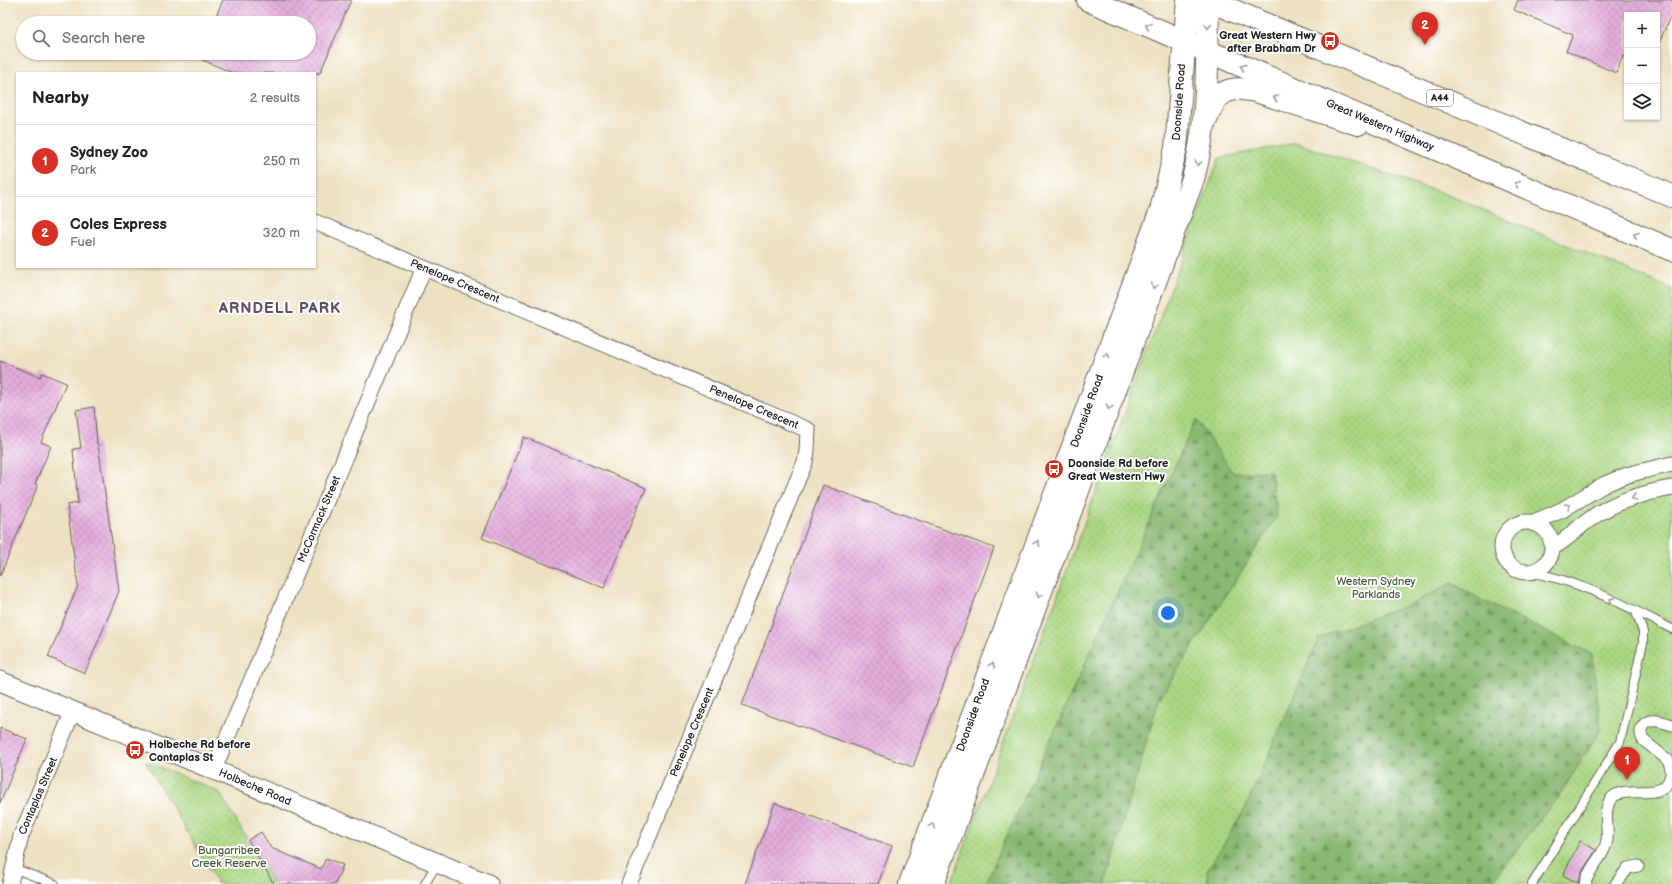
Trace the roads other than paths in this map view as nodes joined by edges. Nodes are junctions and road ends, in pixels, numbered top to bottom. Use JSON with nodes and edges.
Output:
{"nodes":[{"id":1,"x":1088,"y":0,"type":"edge"},
{"id":2,"x":1188,"y":0,"type":"edge"},
{"id":3,"x":1208,"y":0,"type":"edge"},
{"id":4,"x":1184,"y":41,"type":"junction"},
{"id":5,"x":1207,"y":51,"type":"junction"},
{"id":6,"x":1204,"y":125,"type":"junction"},
{"id":7,"x":1420,"y":143,"type":"junction"},
{"id":8,"x":1672,"y":196,"type":"edge"},
{"id":9,"x":316,"y":222,"type":"edge"},
{"id":10,"x":1672,"y":250,"type":"edge"},
{"id":11,"x":424,"y":268,"type":"junction"},
{"id":12,"x":1672,"y":464,"type":"edge"},
{"id":13,"x":1672,"y":488,"type":"edge"},
{"id":14,"x":1532,"y":523,"type":"junction"},
{"id":15,"x":1552,"y":548,"type":"junction"},
{"id":16,"x":1526,"y":572,"type":"junction"},
{"id":17,"x":1636,"y":612,"type":"junction"},
{"id":18,"x":1672,"y":629,"type":"edge"},
{"id":19,"x":0,"y":681,"type":"edge"},
{"id":20,"x":73,"y":711,"type":"junction"},
{"id":21,"x":1672,"y":725,"type":"edge"},
{"id":22,"x":214,"y":769,"type":"junction"},
{"id":23,"x":437,"y":863,"type":"junction"},
{"id":24,"x":1638,"y":866,"type":"dead end"},
{"id":25,"x":13,"y":868,"type":"junction"},
{"id":26,"x":477,"y":882,"type":"edge"},
{"id":27,"x":10,"y":884,"type":"edge"},
{"id":28,"x":55,"y":884,"type":"edge"},
{"id":29,"x":425,"y":884,"type":"edge"},
{"id":30,"x":629,"y":884,"type":"edge"},
{"id":31,"x":910,"y":884,"type":"edge"},
{"id":32,"x":933,"y":884,"type":"edge"},
{"id":33,"x":1532,"y":884,"type":"edge"},
{"id":34,"x":1585,"y":884,"type":"edge"},
{"id":35,"x":1616,"y":884,"type":"edge"}],
"edges":[{"from":4,"to":1,"type":"main road","name":"Great Western Highway","one_way":true},
{"from":2,"to":4,"type":"main road","name":"Doonside Road"},
{"from":3,"to":5,"type":"main road","name":"Doonside Road","one_way":true},
{"from":3,"to":8,"type":"main road","number":"A44"},
{"from":4,"to":5,"type":"main road","name":"Great Western Highway"},
{"from":31,"to":4,"type":"main road","name":"Doonside Road","one_way":true},
{"from":5,"to":6,"type":"main road","name":"Doonside Road"},
{"from":7,"to":5,"type":"main road","name":"Great Western Highway","one_way":true},
{"from":7,"to":6,"type":"main road","one_way":true},
{"from":6,"to":32,"type":"main road","name":"Doonside Road","one_way":true},
{"from":10,"to":7,"type":"main road","name":"Great Western Highway","one_way":true},
{"from":9,"to":11,"type":"street","name":"Penelope Crescent"},
{"from":11,"to":22,"type":"street","name":"McCormack Street"},
{"from":11,"to":30,"type":"street","name":"Penelope Crescent"},
{"from":14,"to":12,"type":"street","one_way":true},
{"from":13,"to":15,"type":"street","one_way":true},
{"from":14,"to":15,"type":"street"},
{"from":14,"to":16,"type":"street"},
{"from":15,"to":16,"type":"street"},
{"from":17,"to":16,"type":"lane","one_way":true},
{"from":17,"to":18,"type":"lane"},
{"from":17,"to":33,"type":"lane"},
{"from":19,"to":20,"type":"street","name":"Holbeche Road"},
{"from":20,"to":22,"type":"street","name":"Holbeche Road"},
{"from":20,"to":25,"type":"street","name":"Contaplas Street"},
{"from":21,"to":34,"type":"street"},
{"from":22,"to":23,"type":"street","name":"Holbeche Road"},
{"from":23,"to":26,"type":"street","name":"Holbeche Road"},
{"from":23,"to":29,"type":"lane"},
{"from":24,"to":35,"type":"street"},
{"from":25,"to":27,"type":"street","name":"Contaplas Street"},
{"from":25,"to":28,"type":"lane"}]}
